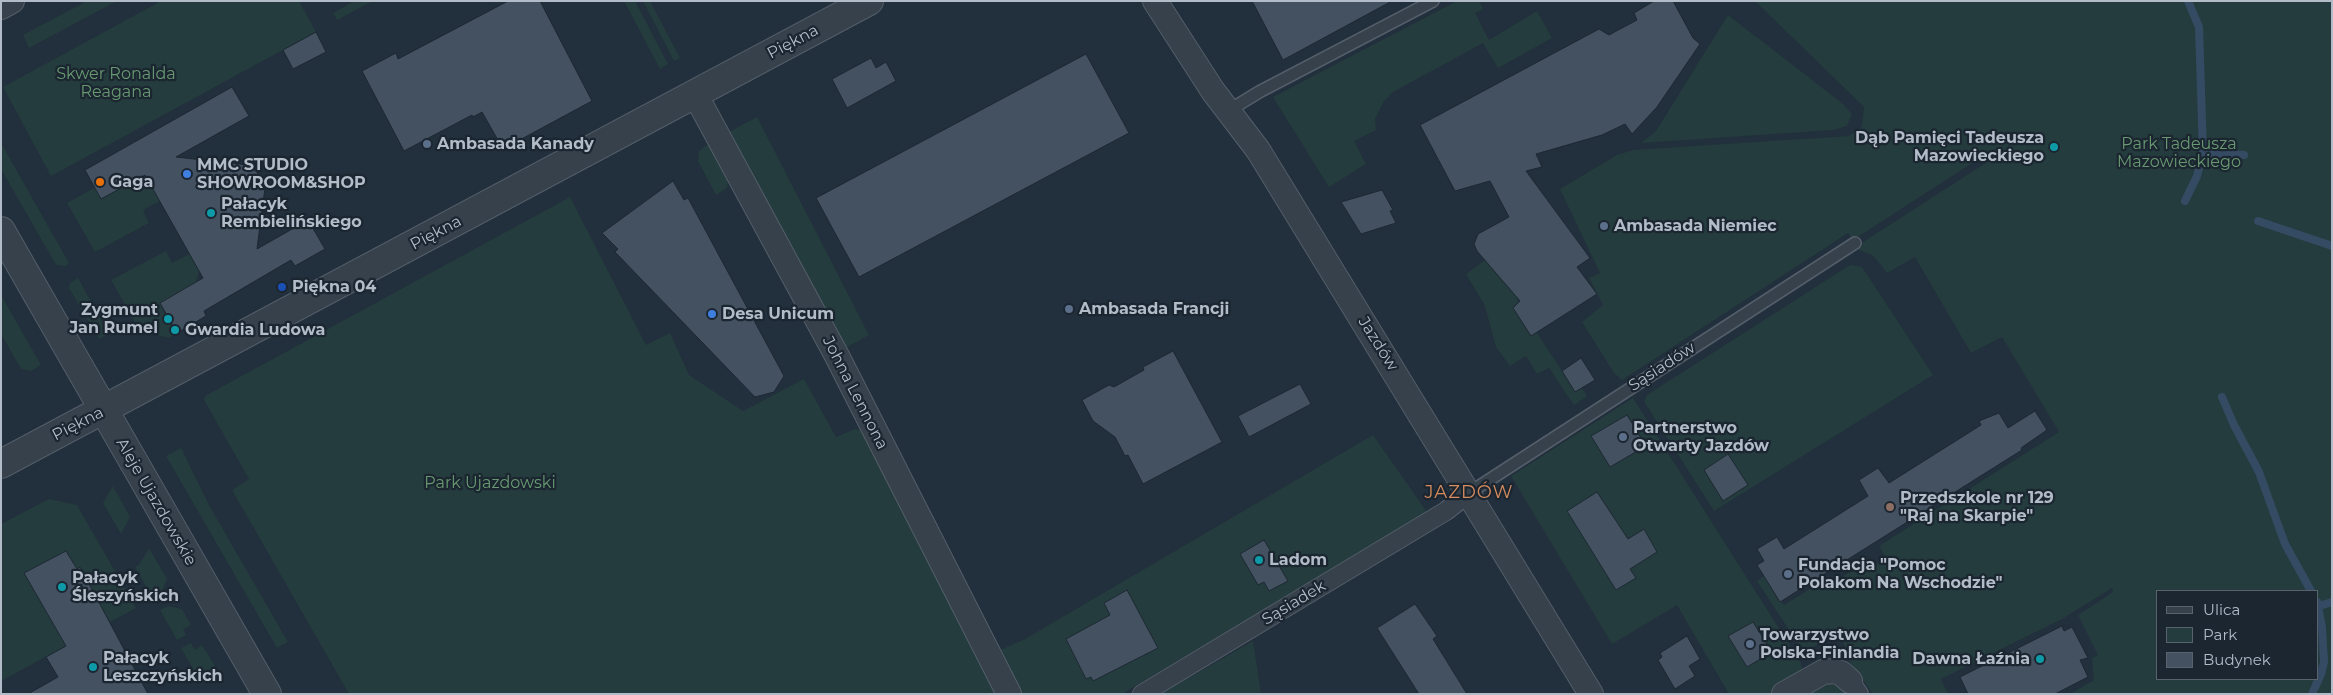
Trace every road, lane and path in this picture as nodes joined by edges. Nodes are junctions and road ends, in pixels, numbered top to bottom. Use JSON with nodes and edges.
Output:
{"nodes":[{"id":1,"x":12,"y":1,"type":"edge"},
{"id":2,"x":869,"y":1,"type":"edge"},
{"id":3,"x":1155,"y":1,"type":"edge"},
{"id":4,"x":1433,"y":1,"type":"edge"},
{"id":5,"x":1,"y":7,"type":"edge"},
{"id":6,"x":695,"y":94,"type":"junction"},
{"id":7,"x":1228,"y":111,"type":"junction"},
{"id":8,"x":1,"y":231,"type":"edge"},
{"id":9,"x":1855,"y":243,"type":"dead end"},
{"id":10,"x":104,"y":410,"type":"junction"},
{"id":11,"x":1,"y":464,"type":"edge"},
{"id":12,"x":1469,"y":493,"type":"junction"},
{"id":13,"x":1847,"y":682,"type":"edge"},
{"id":14,"x":267,"y":694,"type":"edge"},
{"id":15,"x":1009,"y":694,"type":"edge"},
{"id":16,"x":1142,"y":694,"type":"edge"},
{"id":17,"x":1591,"y":694,"type":"edge"},
{"id":18,"x":1784,"y":694,"type":"edge"}],
"edges":[{"from":1,"to":5,"type":"street"},
{"from":2,"to":6,"type":"street","name":"Piękna"},
{"from":3,"to":7,"type":"street","name":"Jazdów"},
{"from":4,"to":7,"type":"lane"},
{"from":6,"to":10,"type":"street","name":"Piękna"},
{"from":6,"to":15,"type":"street","name":"Johna Lennona"},
{"from":7,"to":12,"type":"street","name":"Jazdów"},
{"from":8,"to":10,"type":"street","name":"Aleje Ujazdowskie"},
{"from":9,"to":12,"type":"lane","name":"Sąsiadów"},
{"from":10,"to":11,"type":"street","name":"Piękna"},
{"from":10,"to":14,"type":"street","name":"Aleje Ujazdowskie"},
{"from":12,"to":16,"type":"street","name":"Sąsiadek"},
{"from":12,"to":17,"type":"street","name":"Jazdów"},
{"from":13,"to":18,"type":"street"}]}
